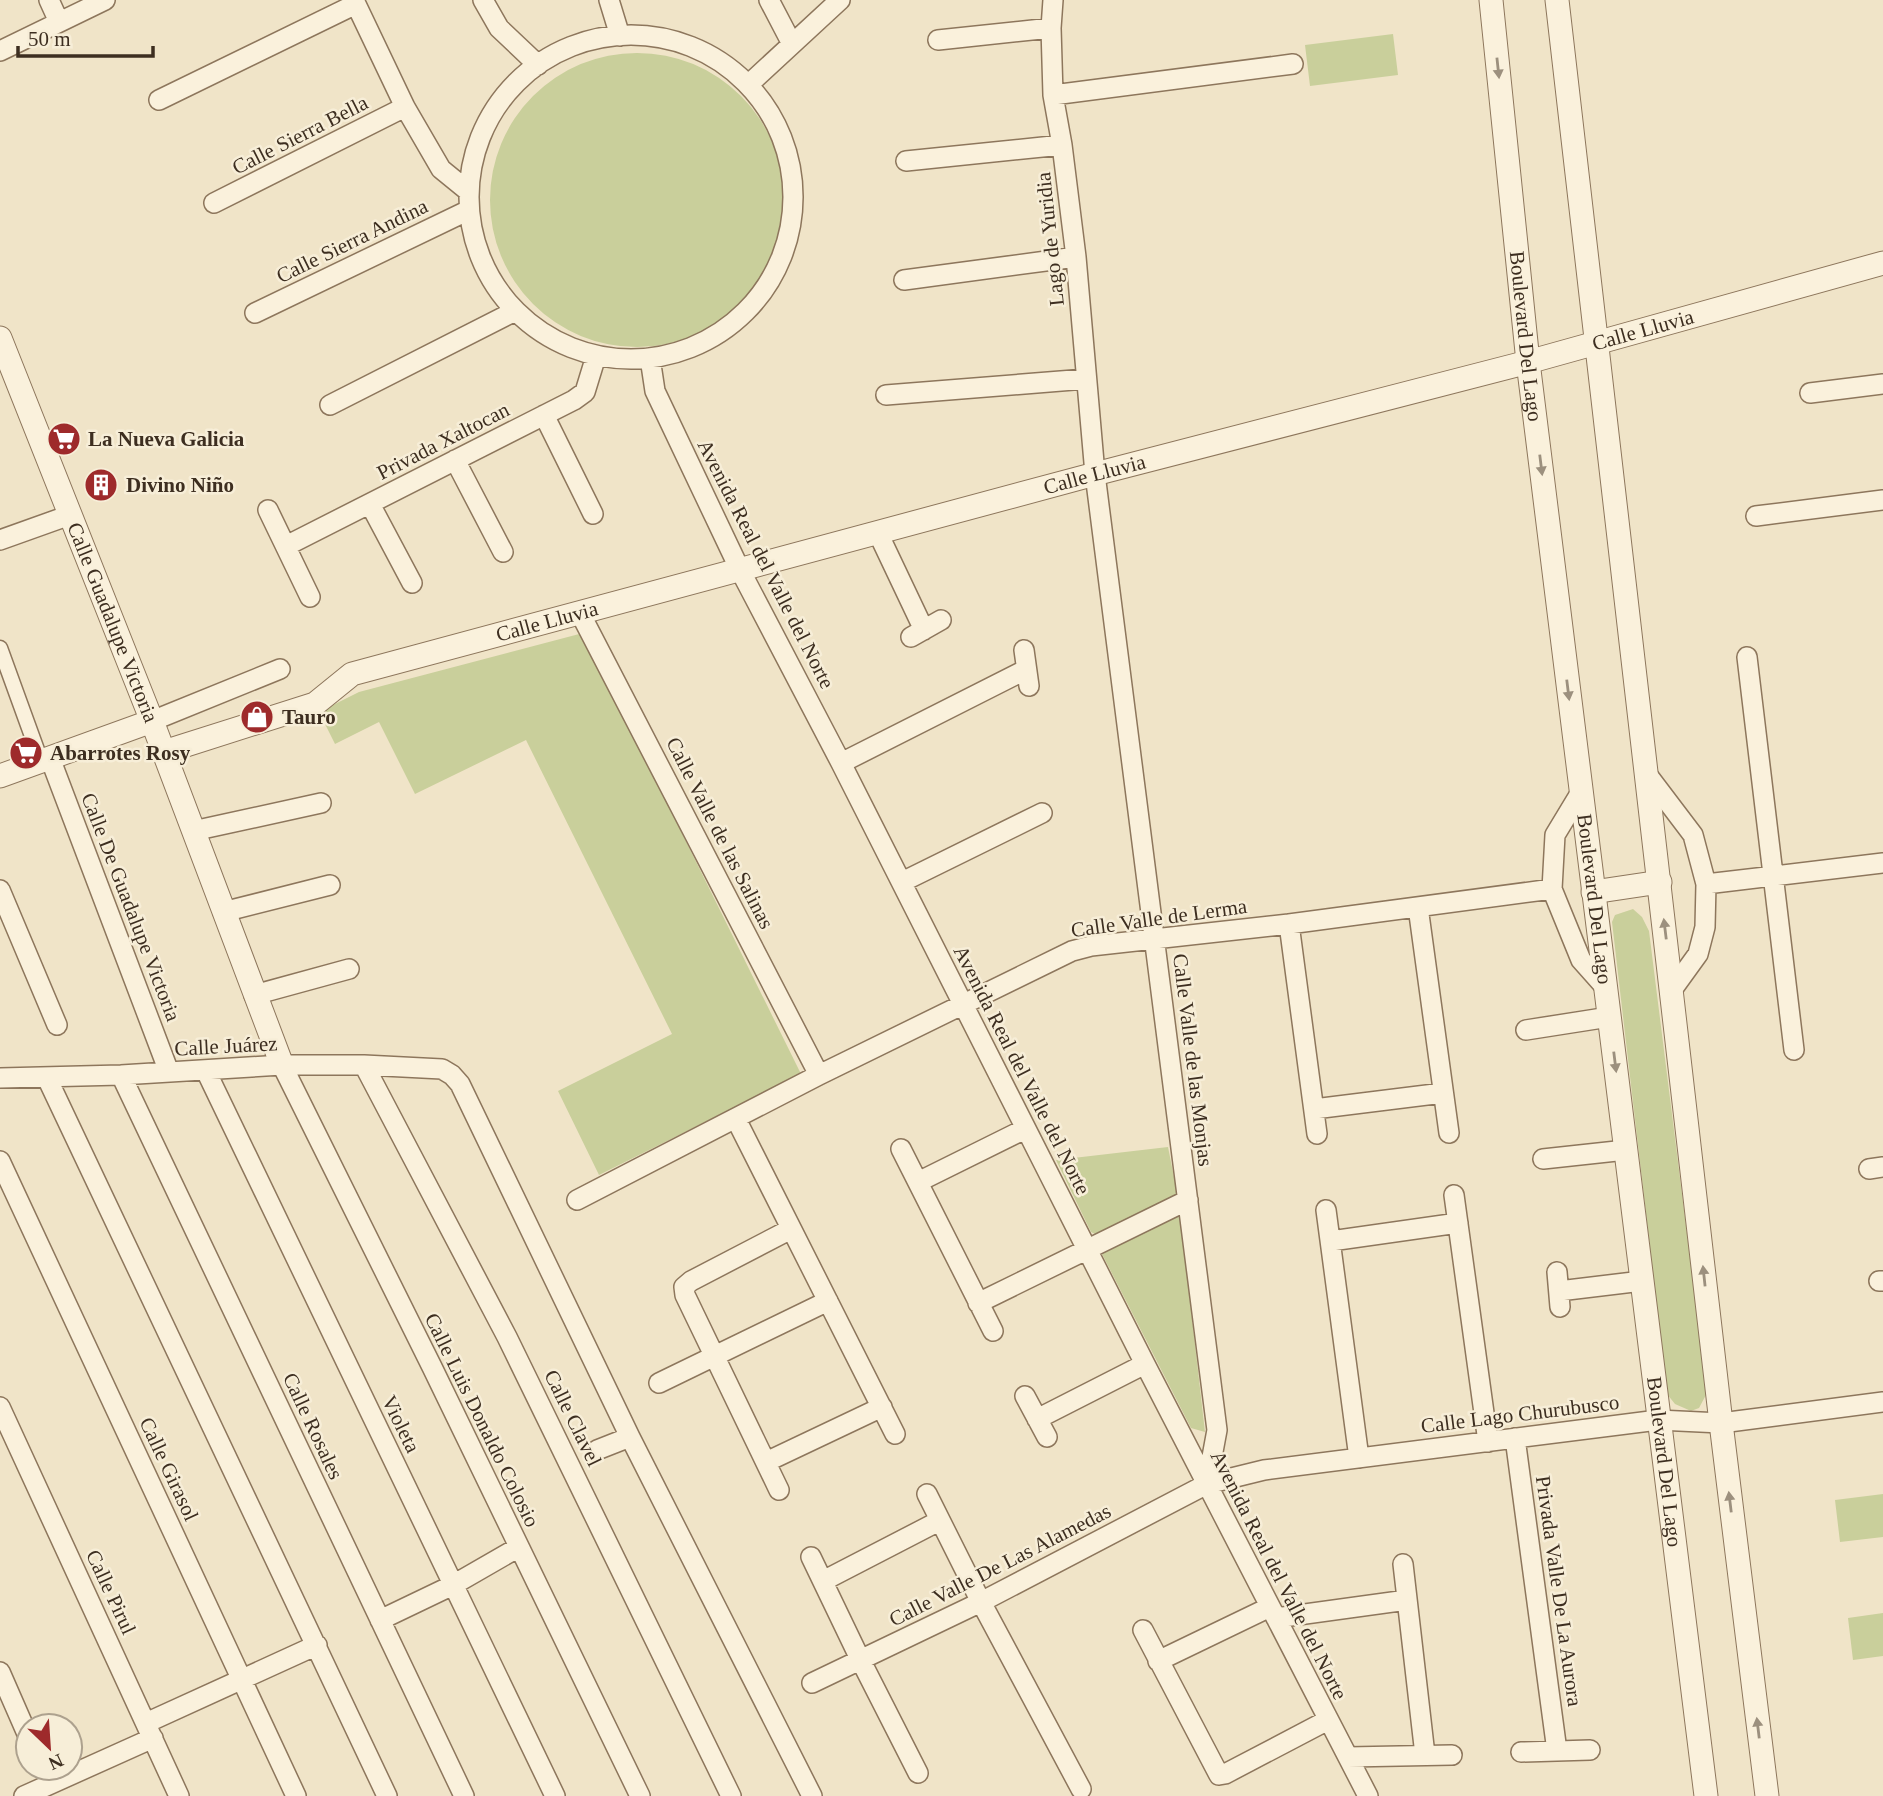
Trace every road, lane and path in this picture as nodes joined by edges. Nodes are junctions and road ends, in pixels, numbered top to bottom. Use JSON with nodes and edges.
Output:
{"nodes":[{"id":1,"x":49,"y":0,"type":"edge"},
{"id":2,"x":105,"y":0,"type":"edge"},
{"id":3,"x":483,"y":0,"type":"edge"},
{"id":4,"x":609,"y":0,"type":"edge"},
{"id":5,"x":769,"y":0,"type":"edge"},
{"id":6,"x":840,"y":0,"type":"edge"},
{"id":7,"x":1053,"y":0,"type":"edge"},
{"id":8,"x":1491,"y":0,"type":"edge"},
{"id":9,"x":1557,"y":0,"type":"edge"},
{"id":10,"x":355,"y":2,"type":"edge"},
{"id":11,"x":59,"y":22,"type":"junction"},
{"id":12,"x":1051,"y":28,"type":"junction"},
{"id":13,"x":620,"y":36,"type":"junction"},
{"id":14,"x":938,"y":40,"type":"dead end"},
{"id":15,"x":792,"y":44,"type":"junction"},
{"id":16,"x":0,"y":51,"type":"edge"},
{"id":17,"x":1293,"y":64,"type":"dead end"},
{"id":18,"x":537,"y":65,"type":"junction"},
{"id":19,"x":748,"y":85,"type":"junction"},
{"id":20,"x":1054,"y":95,"type":"junction"},
{"id":21,"x":159,"y":100,"type":"dead end"},
{"id":22,"x":405,"y":107,"type":"junction"},
{"id":23,"x":1062,"y":145,"type":"junction"},
{"id":24,"x":906,"y":161,"type":"dead end"},
{"id":25,"x":469,"y":200,"type":"junction"},
{"id":26,"x":214,"y":203,"type":"dead end"},
{"id":27,"x":1076,"y":257,"type":"junction"},
{"id":28,"x":1883,"y":262,"type":"edge"},
{"id":29,"x":904,"y":279,"type":"dead end"},
{"id":30,"x":515,"y":311,"type":"junction"},
{"id":31,"x":255,"y":313,"type":"dead end"},
{"id":32,"x":0,"y":338,"type":"edge"},
{"id":33,"x":1597,"y":342,"type":"junction"},
{"id":34,"x":596,"y":356,"type":"junction"},
{"id":35,"x":650,"y":358,"type":"junction"},
{"id":36,"x":1528,"y":362,"type":"junction"},
{"id":37,"x":1086,"y":379,"type":"junction"},
{"id":38,"x":1883,"y":384,"type":"edge"},
{"id":39,"x":1810,"y":393,"type":"dead end"},
{"id":40,"x":886,"y":395,"type":"dead end"},
{"id":41,"x":330,"y":405,"type":"dead end"},
{"id":42,"x":544,"y":415,"type":"junction"},
{"id":43,"x":455,"y":460,"type":"junction"},
{"id":44,"x":1095,"y":474,"type":"junction"},
{"id":45,"x":1883,"y":500,"type":"edge"},
{"id":46,"x":370,"y":504,"type":"junction"},
{"id":47,"x":268,"y":510,"type":"dead end"},
{"id":48,"x":593,"y":514,"type":"dead end"},
{"id":49,"x":70,"y":515,"type":"junction"},
{"id":50,"x":1756,"y":516,"type":"dead end"},
{"id":51,"x":878,"y":533,"type":"junction"},
{"id":52,"x":0,"y":540,"type":"edge"},
{"id":53,"x":286,"y":546,"type":"junction"},
{"id":54,"x":503,"y":552,"type":"dead end"},
{"id":55,"x":740,"y":570,"type":"junction"},
{"id":56,"x":412,"y":583,"type":"dead end"},
{"id":57,"x":310,"y":597,"type":"dead end"},
{"id":58,"x":580,"y":613,"type":"junction"},
{"id":59,"x":925,"y":629,"type":"dead end"},
{"id":60,"x":0,"y":648,"type":"edge"},
{"id":61,"x":1024,"y":649,"type":"dead end"},
{"id":62,"x":1747,"y":657,"type":"dead end"},
{"id":63,"x":279,"y":668,"type":"dead end"},
{"id":64,"x":152,"y":721,"type":"junction"},
{"id":65,"x":164,"y":752,"type":"junction"},
{"id":66,"x":46,"y":760,"type":"junction"},
{"id":67,"x":841,"y":763,"type":"junction"},
{"id":68,"x":1646,"y":773,"type":"junction"},
{"id":69,"x":0,"y":776,"type":"edge"},
{"id":70,"x":1581,"y":792,"type":"junction"},
{"id":71,"x":321,"y":803,"type":"dead end"},
{"id":72,"x":1042,"y":813,"type":"dead end"},
{"id":73,"x":193,"y":831,"type":"junction"},
{"id":74,"x":1883,"y":863,"type":"edge"},
{"id":75,"x":1772,"y":876,"type":"junction"},
{"id":76,"x":1660,"y":882,"type":"junction"},
{"id":77,"x":902,"y":883,"type":"junction"},
{"id":78,"x":1706,"y":884,"type":"junction"},
{"id":79,"x":330,"y":885,"type":"dead end"},
{"id":80,"x":1552,"y":889,"type":"junction"},
{"id":81,"x":0,"y":890,"type":"edge"},
{"id":82,"x":1593,"y":892,"type":"junction"},
{"id":83,"x":1418,"y":907,"type":"junction"},
{"id":84,"x":223,"y":912,"type":"junction"},
{"id":85,"x":1289,"y":924,"type":"junction"},
{"id":86,"x":1155,"y":939,"type":"junction"},
{"id":87,"x":349,"y":970,"type":"dead end"},
{"id":88,"x":1605,"y":987,"type":"junction"},
{"id":89,"x":1672,"y":990,"type":"junction"},
{"id":90,"x":254,"y":995,"type":"junction"},
{"id":91,"x":964,"y":1003,"type":"junction"},
{"id":92,"x":1609,"y":1017,"type":"junction"},
{"id":93,"x":57,"y":1025,"type":"dead end"},
{"id":94,"x":1526,"y":1032,"type":"dead end"},
{"id":95,"x":1794,"y":1050,"type":"dead end"},
{"id":96,"x":282,"y":1065,"type":"junction"},
{"id":97,"x":364,"y":1065,"type":"junction"},
{"id":98,"x":206,"y":1071,"type":"junction"},
{"id":99,"x":169,"y":1072,"type":"junction"},
{"id":100,"x":121,"y":1075,"type":"junction"},
{"id":101,"x":819,"y":1075,"type":"junction"},
{"id":102,"x":0,"y":1078,"type":"edge"},
{"id":103,"x":47,"y":1078,"type":"junction"},
{"id":104,"x":1443,"y":1093,"type":"junction"},
{"id":105,"x":1314,"y":1110,"type":"junction"},
{"id":106,"x":736,"y":1119,"type":"junction"},
{"id":107,"x":1026,"y":1129,"type":"junction"},
{"id":108,"x":1449,"y":1133,"type":"dead end"},
{"id":109,"x":1317,"y":1134,"type":"dead end"},
{"id":110,"x":901,"y":1149,"type":"dead end"},
{"id":111,"x":1626,"y":1150,"type":"junction"},
{"id":112,"x":1543,"y":1159,"type":"dead end"},
{"id":113,"x":0,"y":1161,"type":"edge"},
{"id":114,"x":918,"y":1182,"type":"junction"},
{"id":115,"x":1454,"y":1195,"type":"dead end"},
{"id":116,"x":577,"y":1200,"type":"dead end"},
{"id":117,"x":1188,"y":1200,"type":"junction"},
{"id":118,"x":1326,"y":1210,"type":"dead end"},
{"id":119,"x":1458,"y":1223,"type":"junction"},
{"id":120,"x":791,"y":1228,"type":"junction"},
{"id":121,"x":1331,"y":1241,"type":"junction"},
{"id":122,"x":1087,"y":1250,"type":"junction"},
{"id":123,"x":1642,"y":1281,"type":"junction"},
{"id":124,"x":1558,"y":1290,"type":"dead end"},
{"id":125,"x":828,"y":1301,"type":"junction"},
{"id":126,"x":978,"y":1303,"type":"junction"},
{"id":127,"x":993,"y":1331,"type":"dead end"},
{"id":128,"x":713,"y":1357,"type":"junction"},
{"id":129,"x":1145,"y":1364,"type":"junction"},
{"id":130,"x":659,"y":1383,"type":"dead end"},
{"id":131,"x":1025,"y":1396,"type":"dead end"},
{"id":132,"x":1883,"y":1402,"type":"edge"},
{"id":133,"x":882,"y":1407,"type":"junction"},
{"id":134,"x":0,"y":1408,"type":"edge"},
{"id":135,"x":1037,"y":1419,"type":"junction"},
{"id":136,"x":1658,"y":1420,"type":"junction"},
{"id":137,"x":1721,"y":1423,"type":"junction"},
{"id":138,"x":895,"y":1434,"type":"dead end"},
{"id":139,"x":630,"y":1437,"type":"junction"},
{"id":140,"x":1047,"y":1437,"type":"dead end"},
{"id":141,"x":1516,"y":1438,"type":"junction"},
{"id":142,"x":1488,"y":1442,"type":"junction"},
{"id":143,"x":597,"y":1450,"type":"dead end"},
{"id":144,"x":1359,"y":1458,"type":"junction"},
{"id":145,"x":766,"y":1462,"type":"junction"},
{"id":146,"x":1207,"y":1484,"type":"junction"},
{"id":147,"x":779,"y":1490,"type":"dead end"},
{"id":148,"x":927,"y":1494,"type":"dead end"},
{"id":149,"x":939,"y":1521,"type":"junction"},
{"id":150,"x":519,"y":1547,"type":"junction"},
{"id":151,"x":811,"y":1557,"type":"dead end"},
{"id":152,"x":1403,"y":1564,"type":"dead end"},
{"id":153,"x":823,"y":1581,"type":"junction"},
{"id":154,"x":453,"y":1585,"type":"junction"},
{"id":155,"x":1407,"y":1600,"type":"junction"},
{"id":156,"x":981,"y":1602,"type":"junction"},
{"id":157,"x":1273,"y":1612,"type":"junction"},
{"id":158,"x":380,"y":1620,"type":"junction"},
{"id":159,"x":1143,"y":1630,"type":"dead end"},
{"id":160,"x":317,"y":1646,"type":"junction"},
{"id":161,"x":860,"y":1659,"type":"junction"},
{"id":162,"x":1158,"y":1661,"type":"junction"},
{"id":163,"x":0,"y":1672,"type":"edge"},
{"id":164,"x":242,"y":1679,"type":"junction"},
{"id":165,"x":811,"y":1684,"type":"dead end"},
{"id":166,"x":18,"y":1712,"type":"edge"},
{"id":167,"x":1328,"y":1720,"type":"junction"},
{"id":168,"x":150,"y":1731,"type":"junction"},
{"id":169,"x":1590,"y":1750,"type":"dead end"},
{"id":170,"x":1557,"y":1751,"type":"junction"},
{"id":171,"x":1521,"y":1752,"type":"dead end"},
{"id":172,"x":1425,"y":1755,"type":"junction"},
{"id":173,"x":1452,"y":1755,"type":"dead end"},
{"id":174,"x":1348,"y":1757,"type":"junction"},
{"id":175,"x":918,"y":1773,"type":"dead end"},
{"id":176,"x":49,"y":1783,"type":"edge"},
{"id":177,"x":1081,"y":1789,"type":"dead end"},
{"id":178,"x":24,"y":1796,"type":"edge"},
{"id":179,"x":178,"y":1796,"type":"edge"},
{"id":180,"x":296,"y":1796,"type":"edge"},
{"id":181,"x":387,"y":1796,"type":"edge"},
{"id":182,"x":464,"y":1796,"type":"edge"},
{"id":183,"x":555,"y":1796,"type":"edge"},
{"id":184,"x":640,"y":1796,"type":"edge"},
{"id":185,"x":732,"y":1796,"type":"edge"},
{"id":186,"x":812,"y":1796,"type":"edge"},
{"id":187,"x":1368,"y":1796,"type":"edge"},
{"id":188,"x":1706,"y":1796,"type":"edge"},
{"id":189,"x":1766,"y":1796,"type":"edge"}],
"edges":[{"from":1,"to":11,"type":"street"},
{"from":2,"to":11,"type":"street"},
{"from":3,"to":18,"type":"street"},
{"from":4,"to":13,"type":"street"},
{"from":5,"to":15,"type":"street"},
{"from":6,"to":15,"type":"street"},
{"from":7,"to":12,"type":"street","name":"Lago de Yuridia"},
{"from":8,"to":36,"type":"street","name":"Boulevard Del Lago","one_way":true},
{"from":9,"to":33,"type":"street"},
{"from":10,"to":21,"type":"street"},
{"from":10,"to":22,"type":"street"},
{"from":11,"to":16,"type":"street"},
{"from":12,"to":14,"type":"street"},
{"from":12,"to":20,"type":"street","name":"Lago de Yuridia"},
{"from":13,"to":18,"type":"street"},
{"from":13,"to":19,"type":"street"},
{"from":15,"to":19,"type":"street"},
{"from":17,"to":20,"type":"street"},
{"from":18,"to":25,"type":"street"},
{"from":19,"to":35,"type":"street"},
{"from":20,"to":23,"type":"street","name":"Lago de Yuridia"},
{"from":22,"to":25,"type":"street"},
{"from":22,"to":26,"type":"street","name":"Calle Sierra Bella"},
{"from":23,"to":24,"type":"street"},
{"from":23,"to":27,"type":"street","name":"Lago de Yuridia"},
{"from":25,"to":30,"type":"street"},
{"from":25,"to":31,"type":"street","name":"Calle Sierra Andina"},
{"from":27,"to":29,"type":"street"},
{"from":27,"to":37,"type":"street","name":"Lago de Yuridia"},
{"from":28,"to":33,"type":"street","name":"Calle Lluvia"},
{"from":30,"to":34,"type":"street"},
{"from":30,"to":41,"type":"street"},
{"from":32,"to":49,"type":"street","name":"Calle Guadalupe Victoria"},
{"from":33,"to":36,"type":"street","name":"Calle Lluvia"},
{"from":33,"to":68,"type":"street"},
{"from":34,"to":35,"type":"street"},
{"from":34,"to":42,"type":"street","name":"Privada Xaltocan"},
{"from":35,"to":55,"type":"street","name":"Avenida Real del Valle del Norte"},
{"from":36,"to":44,"type":"street","name":"Calle Lluvia"},
{"from":36,"to":70,"type":"street","name":"Boulevard Del Lago","one_way":true},
{"from":37,"to":40,"type":"street"},
{"from":37,"to":44,"type":"street","name":"Lago de Yuridia"},
{"from":38,"to":39,"type":"street"},
{"from":42,"to":43,"type":"street","name":"Privada Xaltocan"},
{"from":42,"to":48,"type":"street"},
{"from":43,"to":46,"type":"street","name":"Privada Xaltocan"},
{"from":43,"to":54,"type":"street"},
{"from":44,"to":51,"type":"street","name":"Calle Lluvia"},
{"from":44,"to":86,"type":"street","name":"Calle Valle de las Monjas"},
{"from":45,"to":50,"type":"street"},
{"from":46,"to":53,"type":"street","name":"Privada Xaltocan"},
{"from":46,"to":56,"type":"street"},
{"from":47,"to":53,"type":"street"},
{"from":49,"to":52,"type":"street"},
{"from":49,"to":64,"type":"street","name":"Calle Guadalupe Victoria"},
{"from":51,"to":55,"type":"street","name":"Calle Lluvia"},
{"from":51,"to":59,"type":"street"},
{"from":53,"to":57,"type":"street"},
{"from":55,"to":58,"type":"street","name":"Calle Lluvia"},
{"from":55,"to":67,"type":"street","name":"Avenida Real del Valle del Norte"},
{"from":58,"to":65,"type":"street","name":"Calle Lluvia"},
{"from":58,"to":101,"type":"street","name":"Calle Valle de las Salinas"},
{"from":60,"to":66,"type":"street"},
{"from":61,"to":67,"type":"street"},
{"from":62,"to":75,"type":"street"},
{"from":63,"to":64,"type":"street"},
{"from":64,"to":65,"type":"street","name":"Calle Guadalupe Victoria"},
{"from":64,"to":66,"type":"street"},
{"from":65,"to":73,"type":"street","name":"Calle Guadalupe Victoria"},
{"from":66,"to":69,"type":"street"},
{"from":66,"to":99,"type":"street","name":"Calle De Guadalupe Victoria"},
{"from":67,"to":77,"type":"street","name":"Avenida Real del Valle del Norte"},
{"from":68,"to":76,"type":"street"},
{"from":68,"to":78,"type":"street"},
{"from":70,"to":80,"type":"street"},
{"from":70,"to":82,"type":"street","name":"Boulevard Del Lago"},
{"from":71,"to":73,"type":"street"},
{"from":72,"to":77,"type":"street"},
{"from":73,"to":84,"type":"street","name":"Calle Guadalupe Victoria"},
{"from":74,"to":75,"type":"street"},
{"from":75,"to":78,"type":"street"},
{"from":75,"to":95,"type":"street"},
{"from":76,"to":82,"type":"street"},
{"from":89,"to":76,"type":"street","one_way":true},
{"from":77,"to":91,"type":"street","name":"Avenida Real del Valle del Norte"},
{"from":78,"to":89,"type":"street"},
{"from":79,"to":84,"type":"street"},
{"from":80,"to":83,"type":"street","name":"Calle Valle de Lerma"},
{"from":80,"to":88,"type":"street"},
{"from":81,"to":93,"type":"street"},
{"from":82,"to":88,"type":"street","name":"Boulevard Del Lago"},
{"from":83,"to":85,"type":"street","name":"Calle Valle de Lerma"},
{"from":83,"to":104,"type":"street"},
{"from":84,"to":90,"type":"street","name":"Calle Guadalupe Victoria"},
{"from":85,"to":86,"type":"street","name":"Calle Valle de Lerma"},
{"from":85,"to":105,"type":"street"},
{"from":86,"to":91,"type":"street","name":"Calle Valle de Lerma"},
{"from":86,"to":117,"type":"street","name":"Calle Valle de las Monjas"},
{"from":87,"to":90,"type":"street"},
{"from":88,"to":92,"type":"street","name":"Boulevard Del Lago"},
{"from":137,"to":89,"type":"street","one_way":true},
{"from":90,"to":96,"type":"street","name":"Calle Guadalupe Victoria"},
{"from":91,"to":101,"type":"street","name":"Calle Valle de Lerma"},
{"from":91,"to":107,"type":"street","name":"Avenida Real del Valle del Norte"},
{"from":92,"to":94,"type":"street"},
{"from":92,"to":111,"type":"street","name":"Boulevard Del Lago","one_way":true},
{"from":96,"to":97,"type":"street","name":"Calle Juárez"},
{"from":96,"to":98,"type":"street","name":"Calle Juárez"},
{"from":96,"to":150,"type":"street","name":"Calle Luis Donaldo Colosio"},
{"from":97,"to":139,"type":"street","name":"Calle Juárez"},
{"from":97,"to":185,"type":"street","name":"Calle Clavel"},
{"from":98,"to":99,"type":"street","name":"Calle Juárez"},
{"from":98,"to":154,"type":"street","name":"Violeta"},
{"from":99,"to":100,"type":"street","name":"Calle Juárez"},
{"from":100,"to":103,"type":"street","name":"Calle Juárez"},
{"from":100,"to":158,"type":"street","name":"Calle Rosales"},
{"from":101,"to":106,"type":"street","name":"Calle Valle de Lerma"},
{"from":102,"to":103,"type":"street","name":"Calle Juárez"},
{"from":103,"to":160,"type":"street"},
{"from":104,"to":105,"type":"street"},
{"from":104,"to":108,"type":"street"},
{"from":105,"to":109,"type":"street"},
{"from":106,"to":116,"type":"street","name":"Calle Valle de Lerma"},
{"from":106,"to":120,"type":"street"},
{"from":107,"to":114,"type":"street"},
{"from":107,"to":122,"type":"street","name":"Avenida Real del Valle del Norte"},
{"from":110,"to":114,"type":"street"},
{"from":111,"to":112,"type":"street"},
{"from":111,"to":123,"type":"street","name":"Boulevard Del Lago"},
{"from":113,"to":164,"type":"street","name":"Calle Girasol"},
{"from":114,"to":126,"type":"street"},
{"from":115,"to":119,"type":"street"},
{"from":117,"to":122,"type":"street"},
{"from":117,"to":146,"type":"street","name":"Calle Valle de las Monjas"},
{"from":118,"to":121,"type":"street"},
{"from":119,"to":121,"type":"street"},
{"from":119,"to":142,"type":"street"},
{"from":120,"to":125,"type":"street"},
{"from":120,"to":128,"type":"street"},
{"from":121,"to":144,"type":"street"},
{"from":122,"to":126,"type":"street"},
{"from":122,"to":129,"type":"street","name":"Avenida Real del Valle del Norte"},
{"from":123,"to":124,"type":"street"},
{"from":123,"to":136,"type":"street","name":"Boulevard Del Lago"},
{"from":125,"to":128,"type":"street"},
{"from":125,"to":133,"type":"street"},
{"from":126,"to":127,"type":"street"},
{"from":128,"to":130,"type":"street"},
{"from":128,"to":145,"type":"street"},
{"from":129,"to":135,"type":"street"},
{"from":129,"to":146,"type":"street","name":"Avenida Real del Valle del Norte"},
{"from":131,"to":135,"type":"street"},
{"from":132,"to":137,"type":"street","name":"Calle Lago Churubusco"},
{"from":133,"to":138,"type":"street"},
{"from":133,"to":145,"type":"street"},
{"from":134,"to":168,"type":"street","name":"Calle Pirul"},
{"from":135,"to":140,"type":"street"},
{"from":136,"to":137,"type":"street","name":"Calle Lago Churubusco"},
{"from":136,"to":141,"type":"street","name":"Calle Lago Churubusco"},
{"from":136,"to":188,"type":"street","name":"Boulevard Del Lago"},
{"from":189,"to":137,"type":"street","one_way":true},
{"from":139,"to":143,"type":"street"},
{"from":139,"to":186,"type":"street"},
{"from":141,"to":142,"type":"street","name":"Calle Lago Churubusco"},
{"from":141,"to":170,"type":"street","name":"Privada Valle De La Aurora"},
{"from":142,"to":144,"type":"street","name":"Calle Lago Churubusco"},
{"from":144,"to":146,"type":"street","name":"Calle Lago Churubusco"},
{"from":145,"to":147,"type":"street"},
{"from":146,"to":156,"type":"street","name":"Calle Valle De Las Alamedas"},
{"from":146,"to":157,"type":"street","name":"Avenida Real del Valle del Norte"},
{"from":148,"to":149,"type":"street"},
{"from":149,"to":153,"type":"street"},
{"from":149,"to":156,"type":"street"},
{"from":150,"to":154,"type":"street"},
{"from":150,"to":184,"type":"street","name":"Calle Luis Donaldo Colosio"},
{"from":151,"to":153,"type":"street"},
{"from":152,"to":155,"type":"street"},
{"from":153,"to":161,"type":"street"},
{"from":154,"to":158,"type":"street"},
{"from":154,"to":183,"type":"street","name":"Violeta"},
{"from":155,"to":157,"type":"street"},
{"from":155,"to":172,"type":"street"},
{"from":156,"to":161,"type":"street","name":"Calle Valle De Las Alamedas"},
{"from":156,"to":177,"type":"street"},
{"from":157,"to":162,"type":"street"},
{"from":157,"to":167,"type":"street","name":"Avenida Real del Valle del Norte"},
{"from":158,"to":182,"type":"street","name":"Calle Rosales"},
{"from":159,"to":162,"type":"street"},
{"from":160,"to":164,"type":"street"},
{"from":160,"to":181,"type":"street"},
{"from":161,"to":165,"type":"street","name":"Calle Valle De Las Alamedas"},
{"from":161,"to":175,"type":"street"},
{"from":162,"to":167,"type":"street"},
{"from":163,"to":166,"type":"street"},
{"from":164,"to":168,"type":"street"},
{"from":164,"to":180,"type":"street","name":"Calle Girasol"},
{"from":167,"to":174,"type":"street","name":"Avenida Real del Valle del Norte"},
{"from":168,"to":176,"type":"street"},
{"from":168,"to":179,"type":"street","name":"Calle Pirul"},
{"from":169,"to":170,"type":"street"},
{"from":170,"to":171,"type":"street"},
{"from":172,"to":173,"type":"street"},
{"from":172,"to":174,"type":"street"},
{"from":174,"to":187,"type":"street","name":"Avenida Real del Valle del Norte"},
{"from":176,"to":178,"type":"street"}]}
